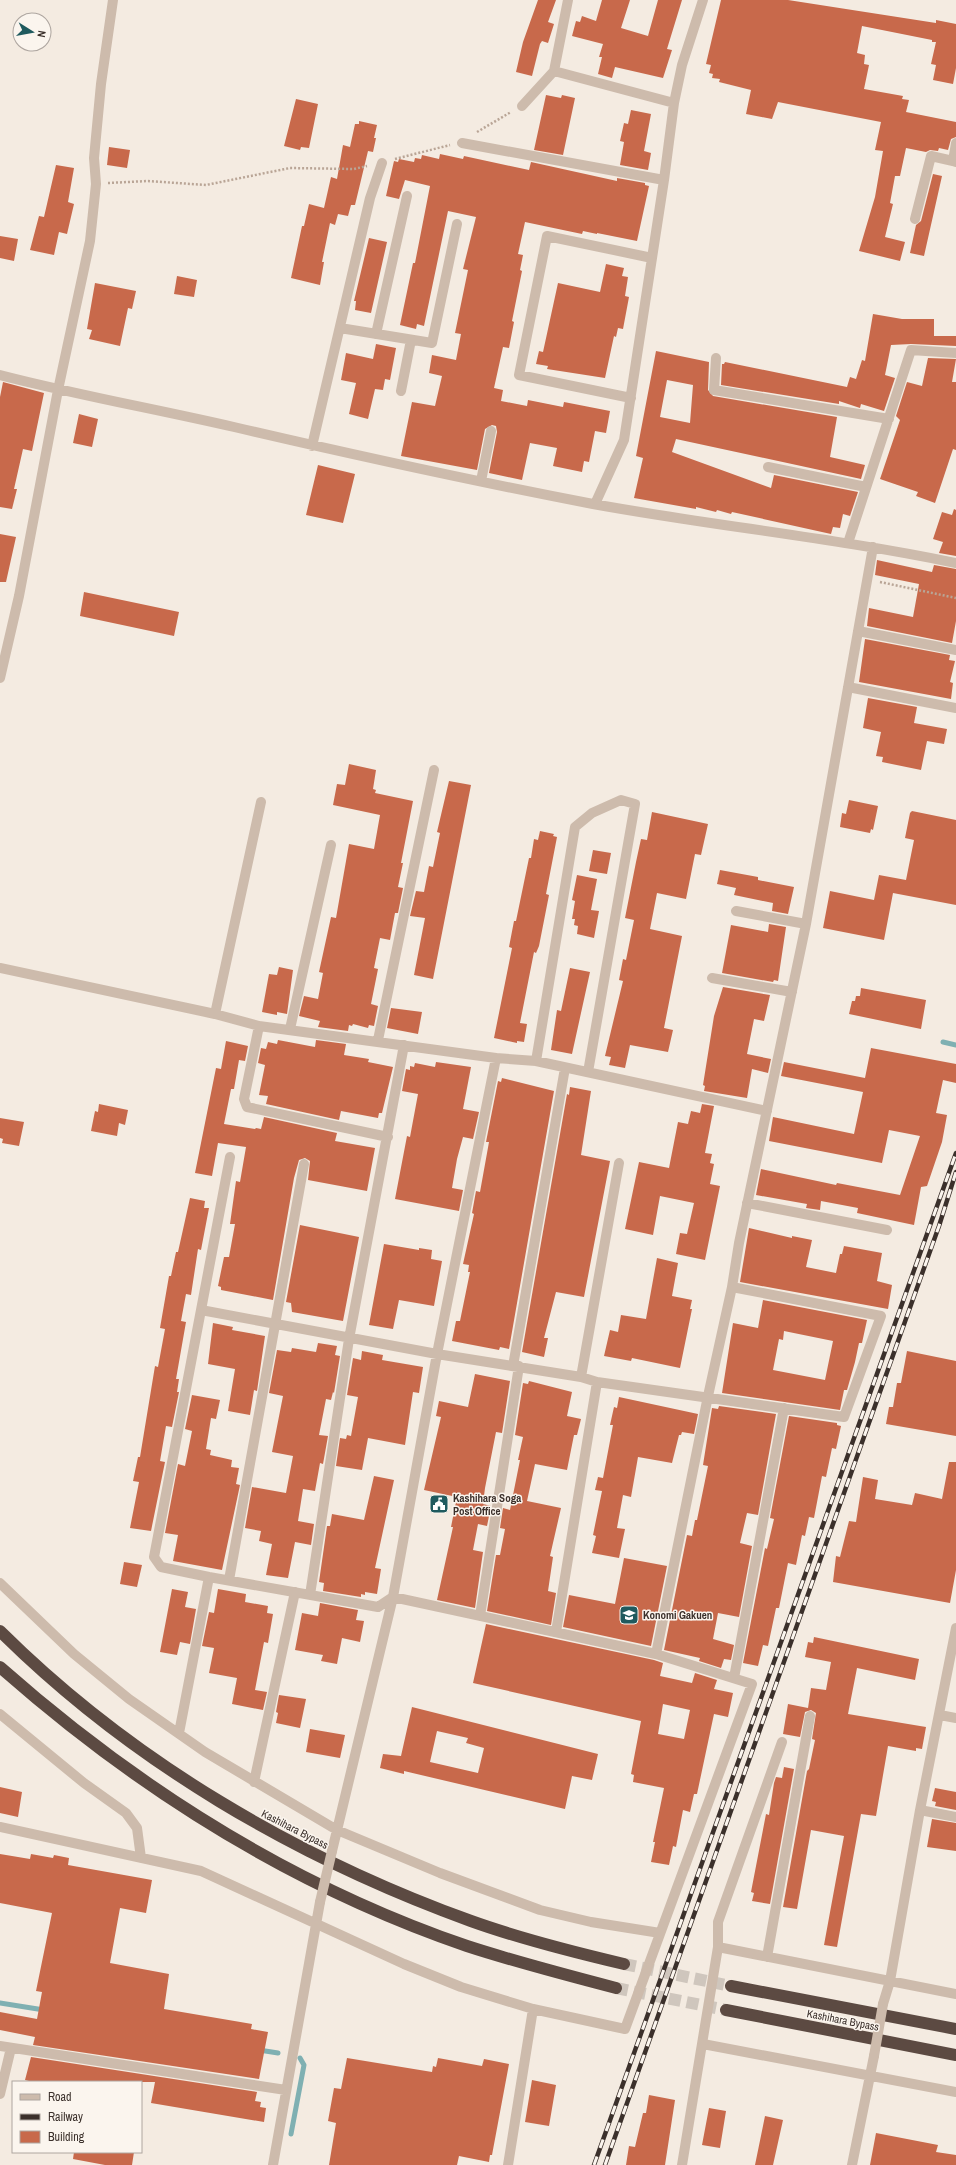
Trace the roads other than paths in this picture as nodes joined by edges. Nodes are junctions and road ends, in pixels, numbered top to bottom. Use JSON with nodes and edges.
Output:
{"nodes":[{"id":1,"x":113,"y":0,"type":"edge"},
{"id":2,"x":568,"y":0,"type":"edge"},
{"id":3,"x":703,"y":0,"type":"edge"},
{"id":4,"x":554,"y":71,"type":"junction"},
{"id":5,"x":674,"y":102,"type":"junction"},
{"id":6,"x":522,"y":106,"type":"road end"},
{"id":7,"x":462,"y":143,"type":"road end"},
{"id":8,"x":956,"y":143,"type":"edge"},
{"id":9,"x":954,"y":161,"type":"edge"},
{"id":10,"x":382,"y":163,"type":"road end"},
{"id":11,"x":664,"y":180,"type":"junction"},
{"id":12,"x":407,"y":196,"type":"dead end"},
{"id":13,"x":915,"y":219,"type":"dead end"},
{"id":14,"x":457,"y":224,"type":"dead end"},
{"id":15,"x":652,"y":258,"type":"junction"},
{"id":16,"x":340,"y":328,"type":"junction"},
{"id":17,"x":376,"y":334,"type":"junction"},
{"id":18,"x":411,"y":340,"type":"junction"},
{"id":19,"x":956,"y":353,"type":"edge"},
{"id":20,"x":716,"y":358,"type":"dead end"},
{"id":21,"x":0,"y":375,"type":"edge"},
{"id":22,"x":58,"y":390,"type":"junction"},
{"id":23,"x":401,"y":391,"type":"dead end"},
{"id":24,"x":631,"y":398,"type":"junction"},
{"id":25,"x":889,"y":419,"type":"junction"},
{"id":26,"x":491,"y":431,"type":"dead end"},
{"id":27,"x":312,"y":446,"type":"junction"},
{"id":28,"x":768,"y":467,"type":"dead end"},
{"id":29,"x":481,"y":480,"type":"junction"},
{"id":30,"x":866,"y":487,"type":"junction"},
{"id":31,"x":595,"y":504,"type":"junction"},
{"id":32,"x":848,"y":543,"type":"junction"},
{"id":33,"x":873,"y":547,"type":"junction"},
{"id":34,"x":956,"y":563,"type":"edge"},
{"id":35,"x":858,"y":631,"type":"junction"},
{"id":36,"x":956,"y":650,"type":"edge"},
{"id":37,"x":1,"y":672,"type":"edge"},
{"id":38,"x":848,"y":687,"type":"junction"},
{"id":39,"x":956,"y":708,"type":"edge"},
{"id":40,"x":434,"y":770,"type":"dead end"},
{"id":41,"x":261,"y":802,"type":"dead end"},
{"id":42,"x":331,"y":845,"type":"dead end"},
{"id":43,"x":736,"y":911,"type":"dead end"},
{"id":44,"x":806,"y":924,"type":"junction"},
{"id":45,"x":0,"y":968,"type":"edge"},
{"id":46,"x":712,"y":978,"type":"dead end"},
{"id":47,"x":792,"y":992,"type":"junction"},
{"id":48,"x":215,"y":1014,"type":"junction"},
{"id":49,"x":259,"y":1026,"type":"junction"},
{"id":50,"x":290,"y":1029,"type":"junction"},
{"id":51,"x":378,"y":1040,"type":"junction"},
{"id":52,"x":404,"y":1045,"type":"junction"},
{"id":53,"x":496,"y":1058,"type":"junction"},
{"id":54,"x":536,"y":1061,"type":"junction"},
{"id":55,"x":565,"y":1068,"type":"junction"},
{"id":56,"x":588,"y":1072,"type":"junction"},
{"id":57,"x":766,"y":1111,"type":"junction"},
{"id":58,"x":388,"y":1137,"type":"junction"},
{"id":59,"x":230,"y":1157,"type":"dead end"},
{"id":60,"x":619,"y":1163,"type":"dead end"},
{"id":61,"x":304,"y":1164,"type":"dead end"},
{"id":62,"x":747,"y":1203,"type":"junction"},
{"id":63,"x":887,"y":1230,"type":"dead end"},
{"id":64,"x":732,"y":1286,"type":"junction"},
{"id":65,"x":202,"y":1310,"type":"junction"},
{"id":66,"x":274,"y":1325,"type":"junction"},
{"id":67,"x":349,"y":1338,"type":"junction"},
{"id":68,"x":437,"y":1354,"type":"junction"},
{"id":69,"x":516,"y":1366,"type":"junction"},
{"id":70,"x":581,"y":1377,"type":"junction"},
{"id":71,"x":597,"y":1382,"type":"junction"},
{"id":72,"x":708,"y":1396,"type":"junction"},
{"id":73,"x":784,"y":1408,"type":"junction"},
{"id":74,"x":209,"y":1577,"type":"junction"},
{"id":75,"x":229,"y":1580,"type":"junction"},
{"id":76,"x":0,"y":1583,"type":"edge"},
{"id":77,"x":295,"y":1592,"type":"junction"},
{"id":78,"x":310,"y":1595,"type":"junction"},
{"id":79,"x":393,"y":1597,"type":"junction"},
{"id":80,"x":480,"y":1616,"type":"junction"},
{"id":81,"x":956,"y":1628,"type":"edge"},
{"id":82,"x":0,"y":1631,"type":"edge"},
{"id":83,"x":556,"y":1632,"type":"junction"},
{"id":84,"x":656,"y":1654,"type":"junction"},
{"id":85,"x":0,"y":1667,"type":"edge"},
{"id":86,"x":734,"y":1678,"type":"junction"},
{"id":87,"x":0,"y":1714,"type":"edge"},
{"id":88,"x":940,"y":1715,"type":"junction"},
{"id":89,"x":810,"y":1716,"type":"dead end"},
{"id":90,"x":956,"y":1718,"type":"edge"},
{"id":91,"x":4,"y":1720,"type":"edge"},
{"id":92,"x":179,"y":1733,"type":"junction"},
{"id":93,"x":782,"y":1742,"type":"dead end"},
{"id":94,"x":254,"y":1782,"type":"junction"},
{"id":95,"x":920,"y":1810,"type":"junction"},
{"id":96,"x":956,"y":1817,"type":"edge"},
{"id":97,"x":0,"y":1827,"type":"edge"},
{"id":98,"x":337,"y":1830,"type":"junction"},
{"id":99,"x":141,"y":1858,"type":"junction"},
{"id":100,"x":315,"y":1924,"type":"junction"},
{"id":101,"x":660,"y":1933,"type":"junction"},
{"id":102,"x":718,"y":1947,"type":"junction"},
{"id":103,"x":767,"y":1957,"type":"junction"},
{"id":104,"x":624,"y":1964,"type":"tunnel mouth"},
{"id":105,"x":890,"y":1981,"type":"junction"},
{"id":106,"x":731,"y":1986,"type":"tunnel mouth"},
{"id":107,"x":616,"y":1988,"type":"tunnel mouth"},
{"id":108,"x":956,"y":1994,"type":"edge"},
{"id":109,"x":533,"y":2009,"type":"junction"},
{"id":110,"x":726,"y":2010,"type":"tunnel mouth"},
{"id":111,"x":956,"y":2029,"type":"edge"},
{"id":112,"x":703,"y":2044,"type":"junction"},
{"id":113,"x":0,"y":2046,"type":"edge"},
{"id":114,"x":11,"y":2048,"type":"junction"},
{"id":115,"x":956,"y":2055,"type":"edge"},
{"id":116,"x":869,"y":2074,"type":"junction"},
{"id":117,"x":286,"y":2090,"type":"junction"},
{"id":118,"x":956,"y":2092,"type":"edge"},
{"id":119,"x":0,"y":2094,"type":"edge"},
{"id":120,"x":273,"y":2165,"type":"edge"},
{"id":121,"x":508,"y":2165,"type":"edge"},
{"id":122,"x":682,"y":2165,"type":"edge"},
{"id":123,"x":852,"y":2165,"type":"edge"}],
"edges":[{"from":1,"to":22,"type":"street"},
{"from":2,"to":4,"type":"street"},
{"from":3,"to":5,"type":"street"},
{"from":4,"to":5,"type":"street"},
{"from":4,"to":6,"type":"street"},
{"from":5,"to":11,"type":"street"},
{"from":7,"to":11,"type":"street"},
{"from":8,"to":9,"type":"street"},
{"from":9,"to":13,"type":"street"},
{"from":10,"to":16,"type":"street"},
{"from":11,"to":15,"type":"street"},
{"from":12,"to":17,"type":"street"},
{"from":14,"to":18,"type":"street"},
{"from":15,"to":24,"type":"street"},
{"from":15,"to":24,"type":"street"},
{"from":16,"to":17,"type":"street"},
{"from":16,"to":27,"type":"street"},
{"from":17,"to":18,"type":"street"},
{"from":18,"to":23,"type":"street"},
{"from":19,"to":25,"type":"street"},
{"from":20,"to":25,"type":"street"},
{"from":21,"to":22,"type":"street"},
{"from":22,"to":27,"type":"street"},
{"from":22,"to":37,"type":"street"},
{"from":24,"to":31,"type":"street"},
{"from":25,"to":30,"type":"street"},
{"from":26,"to":29,"type":"street"},
{"from":27,"to":29,"type":"street"},
{"from":28,"to":30,"type":"street"},
{"from":29,"to":31,"type":"street"},
{"from":30,"to":32,"type":"street"},
{"from":31,"to":32,"type":"street"},
{"from":32,"to":33,"type":"street"},
{"from":33,"to":34,"type":"street"},
{"from":33,"to":35,"type":"street"},
{"from":35,"to":36,"type":"street"},
{"from":35,"to":38,"type":"street"},
{"from":38,"to":39,"type":"street"},
{"from":38,"to":44,"type":"street"},
{"from":40,"to":51,"type":"street"},
{"from":41,"to":48,"type":"street"},
{"from":42,"to":50,"type":"street"},
{"from":43,"to":44,"type":"street"},
{"from":44,"to":47,"type":"street"},
{"from":45,"to":48,"type":"street"},
{"from":46,"to":47,"type":"street"},
{"from":47,"to":57,"type":"street"},
{"from":48,"to":49,"type":"street"},
{"from":49,"to":50,"type":"street"},
{"from":49,"to":58,"type":"street"},
{"from":50,"to":51,"type":"street"},
{"from":51,"to":52,"type":"street"},
{"from":52,"to":53,"type":"street"},
{"from":52,"to":58,"type":"street"},
{"from":53,"to":54,"type":"street"},
{"from":53,"to":68,"type":"street"},
{"from":54,"to":55,"type":"street"},
{"from":54,"to":56,"type":"street"},
{"from":55,"to":56,"type":"street"},
{"from":55,"to":69,"type":"street"},
{"from":56,"to":57,"type":"street"},
{"from":57,"to":62,"type":"street"},
{"from":58,"to":67,"type":"street"},
{"from":59,"to":65,"type":"street"},
{"from":60,"to":70,"type":"street"},
{"from":61,"to":66,"type":"street"},
{"from":62,"to":63,"type":"street"},
{"from":62,"to":64,"type":"street"},
{"from":64,"to":72,"type":"street"},
{"from":64,"to":73,"type":"street"},
{"from":65,"to":66,"type":"street"},
{"from":65,"to":74,"type":"street"},
{"from":66,"to":67,"type":"street"},
{"from":66,"to":75,"type":"street"},
{"from":67,"to":68,"type":"street"},
{"from":67,"to":78,"type":"street"},
{"from":68,"to":69,"type":"street"},
{"from":68,"to":79,"type":"street"},
{"from":69,"to":70,"type":"street"},
{"from":69,"to":80,"type":"street"},
{"from":70,"to":71,"type":"street"},
{"from":71,"to":72,"type":"street"},
{"from":71,"to":83,"type":"street"},
{"from":72,"to":73,"type":"street"},
{"from":72,"to":84,"type":"street"},
{"from":73,"to":86,"type":"street"},
{"from":74,"to":75,"type":"street"},
{"from":74,"to":92,"type":"street"},
{"from":75,"to":77,"type":"street"},
{"from":76,"to":92,"type":"street"},
{"from":77,"to":78,"type":"street"},
{"from":77,"to":94,"type":"street"},
{"from":78,"to":79,"type":"street"},
{"from":79,"to":80,"type":"street"},
{"from":79,"to":98,"type":"street"},
{"from":80,"to":83,"type":"street"},
{"from":81,"to":88,"type":"street"},
{"from":82,"to":104,"type":"highway","name":"Kashihara Bypass"},
{"from":83,"to":84,"type":"street"},
{"from":84,"to":86,"type":"street"},
{"from":85,"to":107,"type":"highway"},
{"from":86,"to":101,"type":"street"},
{"from":87,"to":91,"type":"street"},
{"from":88,"to":90,"type":"street"},
{"from":88,"to":95,"type":"street"},
{"from":89,"to":103,"type":"street"},
{"from":91,"to":99,"type":"street"},
{"from":92,"to":94,"type":"street"},
{"from":93,"to":102,"type":"street"},
{"from":94,"to":98,"type":"street"},
{"from":95,"to":96,"type":"street"},
{"from":95,"to":105,"type":"street"},
{"from":97,"to":99,"type":"street"},
{"from":98,"to":100,"type":"street","bridge":true},
{"from":98,"to":101,"type":"street"},
{"from":99,"to":100,"type":"street"},
{"from":100,"to":109,"type":"street"},
{"from":100,"to":117,"type":"street"},
{"from":101,"to":109,"type":"street"},
{"from":102,"to":103,"type":"street"},
{"from":102,"to":112,"type":"street"},
{"from":103,"to":105,"type":"street"},
{"from":105,"to":108,"type":"street"},
{"from":105,"to":116,"type":"street","bridge":true},
{"from":106,"to":111,"type":"highway","name":"Kashihara Bypass"},
{"from":109,"to":121,"type":"street"},
{"from":110,"to":115,"type":"highway","name":"Kashihara Bypass"},
{"from":112,"to":116,"type":"street"},
{"from":112,"to":122,"type":"street"},
{"from":113,"to":114,"type":"street"},
{"from":114,"to":117,"type":"street"},
{"from":114,"to":119,"type":"street"},
{"from":116,"to":118,"type":"street"},
{"from":116,"to":123,"type":"street"},
{"from":117,"to":120,"type":"street"}]}
